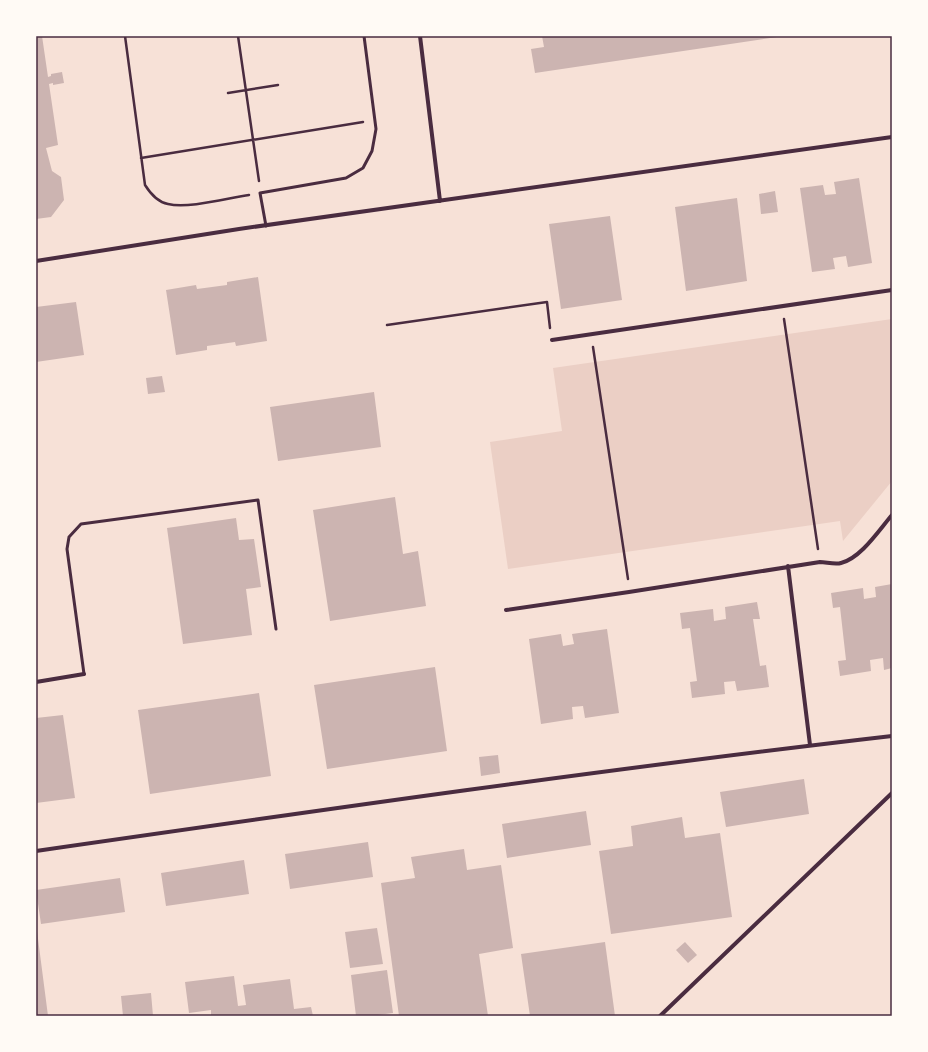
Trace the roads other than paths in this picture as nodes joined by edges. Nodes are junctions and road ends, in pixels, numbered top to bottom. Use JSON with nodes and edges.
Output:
{"nodes":[{"id":1,"x":364,"y":36,"type":"edge"},
{"id":2,"x":420,"y":36,"type":"edge"},
{"id":3,"x":892,"y":137,"type":"edge"},
{"id":4,"x":440,"y":201,"type":"junction"},
{"id":5,"x":266,"y":226,"type":"junction"},
{"id":6,"x":36,"y":261,"type":"edge"},
{"id":7,"x":892,"y":290,"type":"edge"},
{"id":8,"x":552,"y":340,"type":"road end"},
{"id":9,"x":892,"y":515,"type":"edge"},
{"id":10,"x":788,"y":566,"type":"junction"},
{"id":11,"x":506,"y":610,"type":"dead end"},
{"id":12,"x":276,"y":629,"type":"dead end"},
{"id":13,"x":84,"y":674,"type":"joint"},
{"id":14,"x":36,"y":682,"type":"edge"},
{"id":15,"x":892,"y":736,"type":"edge"},
{"id":16,"x":810,"y":745,"type":"junction"},
{"id":17,"x":892,"y":793,"type":"edge"},
{"id":18,"x":36,"y":851,"type":"edge"},
{"id":19,"x":660,"y":1016,"type":"edge"}],
"edges":[{"from":1,"to":5,"type":"lane"},
{"from":2,"to":4,"type":"street"},
{"from":3,"to":4,"type":"street"},
{"from":4,"to":5,"type":"street"},
{"from":5,"to":6,"type":"street"},
{"from":7,"to":8,"type":"street"},
{"from":9,"to":10,"type":"street"},
{"from":10,"to":11,"type":"street"},
{"from":10,"to":16,"type":"street"},
{"from":12,"to":13,"type":"lane"},
{"from":13,"to":14,"type":"street"},
{"from":15,"to":16,"type":"street"},
{"from":16,"to":18,"type":"street"},
{"from":17,"to":19,"type":"street"}]}
